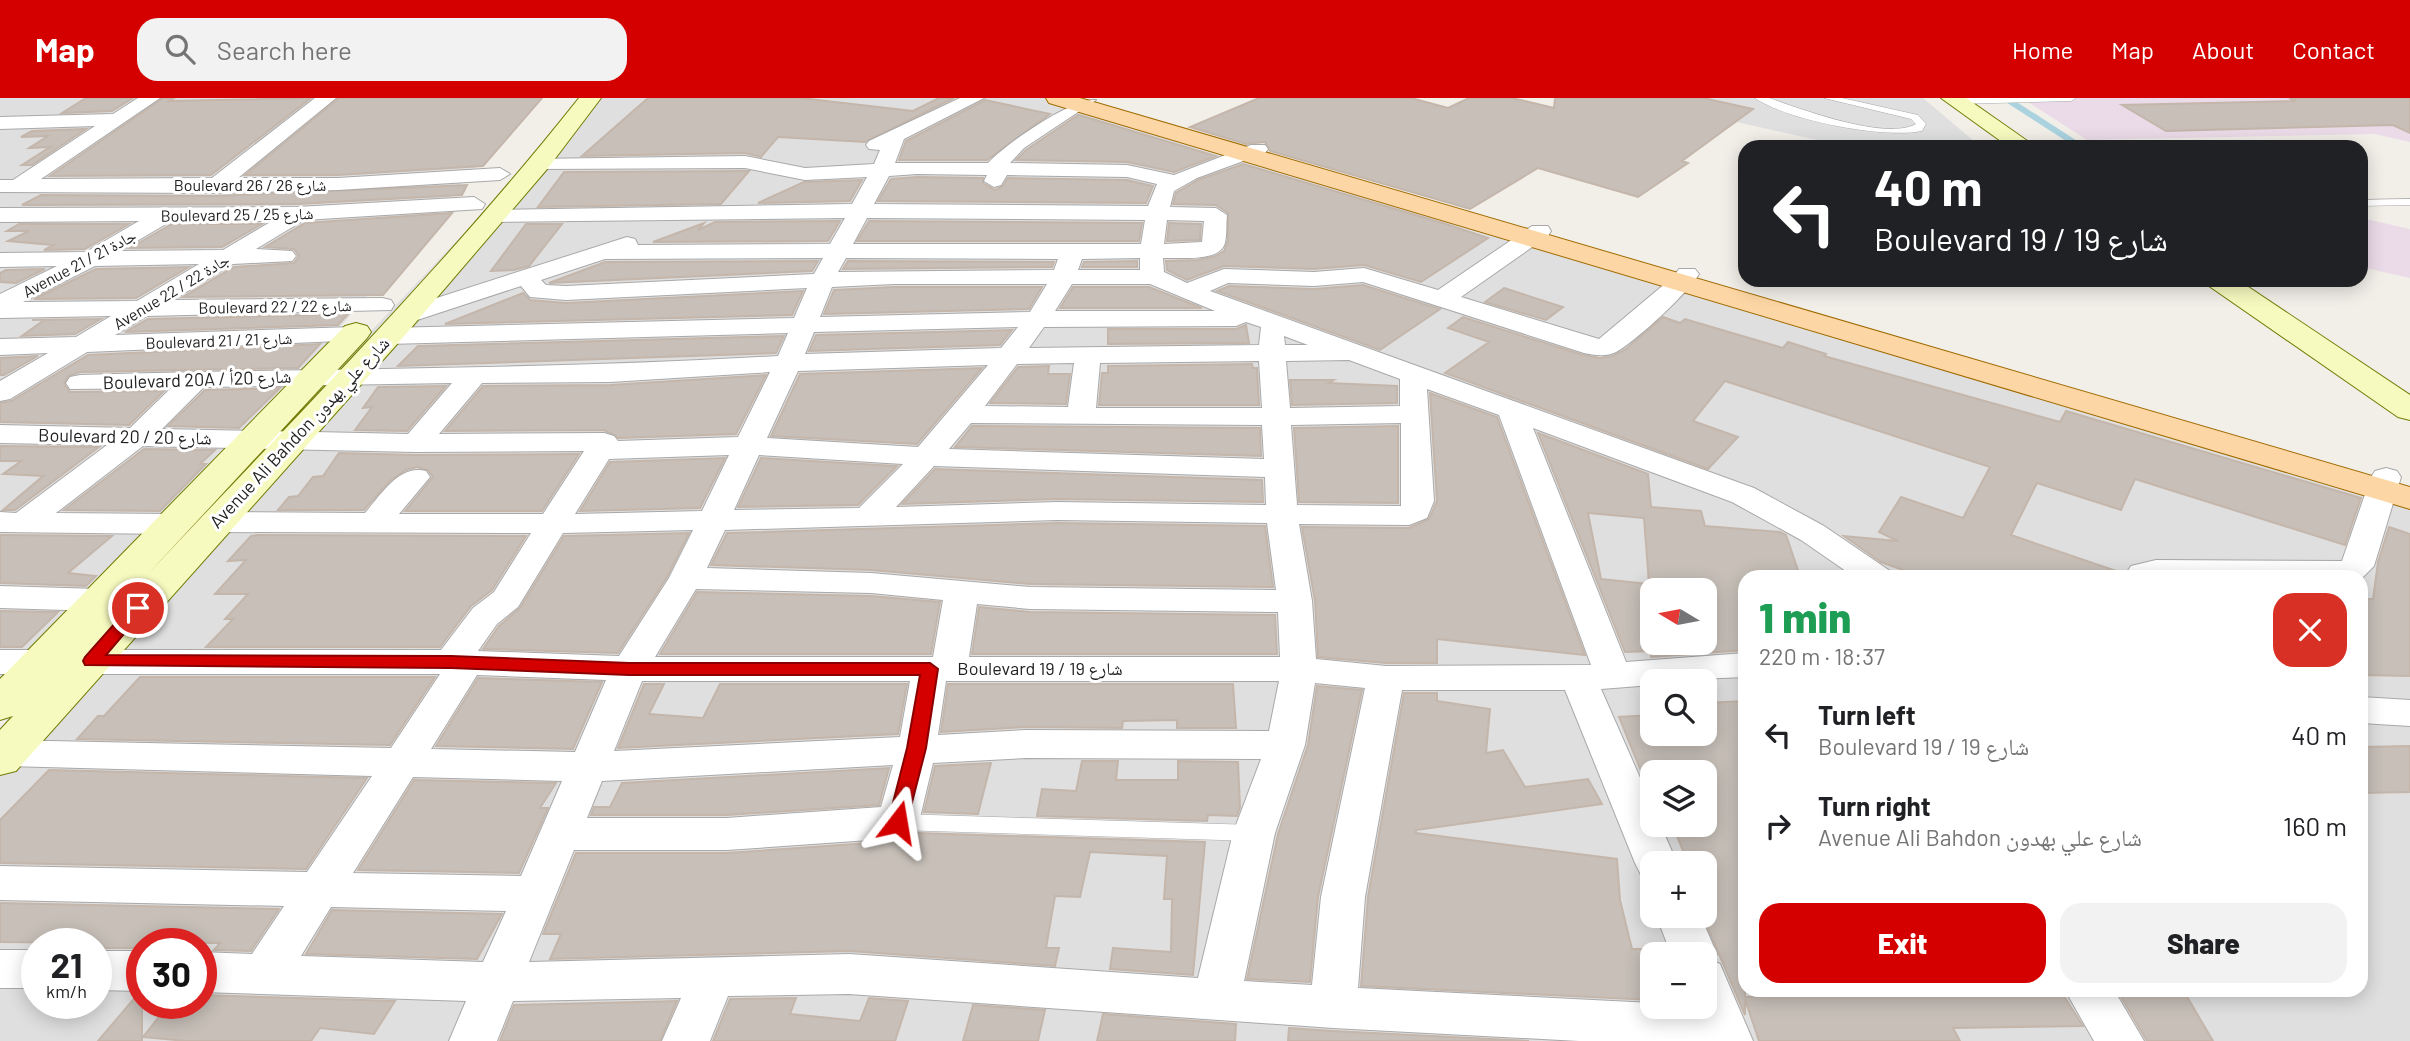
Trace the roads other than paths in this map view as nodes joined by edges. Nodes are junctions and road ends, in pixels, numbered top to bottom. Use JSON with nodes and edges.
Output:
{"nodes":[{"id":1,"x":151,"y":98,"type":"edge"},
{"id":2,"x":327,"y":98,"type":"edge"},
{"id":3,"x":565,"y":98,"type":"edge"},
{"id":4,"x":590,"y":98,"type":"edge"},
{"id":5,"x":975,"y":98,"type":"edge"},
{"id":6,"x":1760,"y":98,"type":"edge"},
{"id":7,"x":1829,"y":98,"type":"edge"},
{"id":8,"x":2071,"y":98,"type":"edge"},
{"id":9,"x":2021,"y":99,"type":"edge"},
{"id":10,"x":1076,"y":100,"type":"edge"},
{"id":11,"x":1954,"y":100,"type":"edge"},
{"id":12,"x":119,"y":120,"type":"junction"},
{"id":13,"x":29,"y":122,"type":"junction"},
{"id":14,"x":0,"y":123,"type":"edge"},
{"id":15,"x":895,"y":137,"type":"junction"},
{"id":16,"x":0,"y":140,"type":"edge"},
{"id":17,"x":2014,"y":140,"type":"edge"},
{"id":18,"x":1253,"y":151,"type":"junction"},
{"id":19,"x":540,"y":163,"type":"junction"},
{"id":20,"x":994,"y":168,"type":"junction"},
{"id":21,"x":883,"y":169,"type":"junction"},
{"id":22,"x":500,"y":174,"type":"junction"},
{"id":23,"x":805,"y":174,"type":"junction"},
{"id":24,"x":1174,"y":181,"type":"junction"},
{"id":25,"x":220,"y":184,"type":"junction"},
{"id":26,"x":338,"y":184,"type":"junction"},
{"id":27,"x":8,"y":186,"type":"edge"},
{"id":28,"x":49,"y":186,"type":"junction"},
{"id":29,"x":2410,"y":202,"type":"edge"},
{"id":30,"x":2368,"y":203,"type":"edge"},
{"id":31,"x":485,"y":209,"type":"junction"},
{"id":32,"x":715,"y":211,"type":"junction"},
{"id":33,"x":859,"y":212,"type":"junction"},
{"id":34,"x":976,"y":212,"type":"junction"},
{"id":35,"x":0,"y":213,"type":"edge"},
{"id":36,"x":1158,"y":213,"type":"junction"},
{"id":37,"x":300,"y":214,"type":"junction"},
{"id":38,"x":166,"y":215,"type":"junction"},
{"id":39,"x":1536,"y":234,"type":"junction"},
{"id":40,"x":607,"y":252,"type":"junction"},
{"id":41,"x":958,"y":253,"type":"junction"},
{"id":42,"x":1072,"y":253,"type":"junction"},
{"id":43,"x":93,"y":258,"type":"junction"},
{"id":44,"x":226,"y":258,"type":"junction"},
{"id":45,"x":0,"y":260,"type":"edge"},
{"id":46,"x":1154,"y":264,"type":"junction"},
{"id":47,"x":831,"y":265,"type":"junction"},
{"id":48,"x":527,"y":278,"type":"junction"},
{"id":49,"x":1065,"y":278,"type":"junction"},
{"id":50,"x":1685,"y":278,"type":"junction"},
{"id":51,"x":2229,"y":287,"type":"edge"},
{"id":52,"x":626,"y":291,"type":"junction"},
{"id":53,"x":1188,"y":292,"type":"junction"},
{"id":54,"x":1442,"y":299,"type":"junction"},
{"id":55,"x":0,"y":304,"type":"edge"},
{"id":56,"x":210,"y":306,"type":"junction"},
{"id":57,"x":144,"y":307,"type":"junction"},
{"id":58,"x":0,"y":310,"type":"edge"},
{"id":59,"x":392,"y":319,"type":"junction"},
{"id":60,"x":1265,"y":319,"type":"junction"},
{"id":61,"x":1036,"y":320,"type":"junction"},
{"id":62,"x":803,"y":325,"type":"junction"},
{"id":63,"x":598,"y":329,"type":"junction"},
{"id":64,"x":353,"y":335,"type":"junction"},
{"id":65,"x":153,"y":342,"type":"junction"},
{"id":66,"x":125,"y":343,"type":"junction"},
{"id":67,"x":82,"y":344,"type":"junction"},
{"id":68,"x":0,"y":347,"type":"edge"},
{"id":69,"x":1274,"y":352,"type":"junction"},
{"id":70,"x":1353,"y":352,"type":"junction"},
{"id":71,"x":1088,"y":354,"type":"junction"},
{"id":72,"x":1009,"y":356,"type":"junction"},
{"id":73,"x":788,"y":363,"type":"junction"},
{"id":74,"x":1413,"y":373,"type":"junction"},
{"id":75,"x":475,"y":374,"type":"junction"},
{"id":76,"x":573,"y":374,"type":"junction"},
{"id":77,"x":351,"y":375,"type":"junction"},
{"id":78,"x":314,"y":376,"type":"junction"},
{"id":79,"x":197,"y":379,"type":"junction"},
{"id":80,"x":4,"y":388,"type":"edge"},
{"id":81,"x":1511,"y":409,"type":"junction"},
{"id":82,"x":2408,"y":409,"type":"edge"},
{"id":83,"x":963,"y":414,"type":"junction"},
{"id":84,"x":1412,"y":414,"type":"junction"},
{"id":85,"x":1081,"y":417,"type":"junction"},
{"id":86,"x":1279,"y":417,"type":"junction"},
{"id":87,"x":138,"y":436,"type":"junction"},
{"id":88,"x":6,"y":439,"type":"edge"},
{"id":89,"x":250,"y":440,"type":"junction"},
{"id":90,"x":291,"y":440,"type":"junction"},
{"id":91,"x":416,"y":443,"type":"junction"},
{"id":92,"x":749,"y":446,"type":"junction"},
{"id":93,"x":599,"y":450,"type":"junction"},
{"id":94,"x":927,"y":458,"type":"junction"},
{"id":95,"x":1280,"y":468,"type":"junction"},
{"id":96,"x":415,"y":477,"type":"dead end"},
{"id":97,"x":2397,"y":487,"type":"edge"},
{"id":98,"x":1282,"y":516,"type":"junction"},
{"id":99,"x":868,"y":517,"type":"junction"},
{"id":100,"x":714,"y":520,"type":"junction"},
{"id":101,"x":374,"y":521,"type":"junction"},
{"id":102,"x":12,"y":522,"type":"edge"},
{"id":103,"x":215,"y":522,"type":"junction"},
{"id":104,"x":172,"y":524,"type":"junction"},
{"id":105,"x":554,"y":524,"type":"junction"},
{"id":106,"x":1867,"y":570,"type":"edge"},
{"id":107,"x":2351,"y":570,"type":"edge"},
{"id":108,"x":686,"y":578,"type":"junction"},
{"id":109,"x":962,"y":590,"type":"junction"},
{"id":110,"x":0,"y":597,"type":"edge"},
{"id":111,"x":98,"y":600,"type":"junction"},
{"id":112,"x":1296,"y":601,"type":"junction"},
{"id":113,"x":91,"y":661,"type":"junction"},
{"id":114,"x":0,"y":662,"type":"edge"},
{"id":115,"x":40,"y":662,"type":"junction"},
{"id":116,"x":458,"y":664,"type":"junction"},
{"id":117,"x":1738,"y":666,"type":"edge"},
{"id":118,"x":939,"y":668,"type":"junction"},
{"id":119,"x":629,"y":669,"type":"junction"},
{"id":120,"x":1299,"y":669,"type":"junction"},
{"id":121,"x":1595,"y":676,"type":"junction"},
{"id":122,"x":1386,"y":678,"type":"junction"},
{"id":123,"x":0,"y":705,"type":"edge"},
{"id":124,"x":2368,"y":710,"type":"edge"},
{"id":125,"x":2410,"y":713,"type":"edge"},
{"id":126,"x":1286,"y":745,"type":"junction"},
{"id":127,"x":916,"y":748,"type":"junction"},
{"id":128,"x":4,"y":756,"type":"edge"},
{"id":129,"x":402,"y":763,"type":"junction"},
{"id":130,"x":586,"y":767,"type":"junction"},
{"id":131,"x":898,"y":822,"type":"junction"},
{"id":132,"x":1254,"y":832,"type":"junction"},
{"id":133,"x":561,"y":834,"type":"junction"},
{"id":134,"x":1652,"y":851,"type":"edge"},
{"id":135,"x":0,"y":883,"type":"edge"},
{"id":136,"x":319,"y":889,"type":"junction"},
{"id":137,"x":535,"y":894,"type":"junction"},
{"id":138,"x":0,"y":969,"type":"edge"},
{"id":139,"x":21,"y":969,"type":"edge"},
{"id":140,"x":217,"y":972,"type":"edge"},
{"id":141,"x":265,"y":973,"type":"junction"},
{"id":142,"x":713,"y":976,"type":"junction"},
{"id":143,"x":499,"y":982,"type":"junction"},
{"id":144,"x":1217,"y":996,"type":"junction"},
{"id":145,"x":2092,"y":997,"type":"edge"},
{"id":146,"x":1334,"y":1007,"type":"junction"},
{"id":147,"x":1717,"y":1010,"type":"edge"},
{"id":148,"x":1727,"y":1035,"type":"edge"},
{"id":149,"x":473,"y":1041,"type":"edge"},
{"id":150,"x":686,"y":1041,"type":"edge"},
{"id":151,"x":2120,"y":1041,"type":"edge"}],
"edges":[{"from":1,"to":12,"type":"street"},
{"from":2,"to":25,"type":"street","name":"Avenue 21 / جادة 21"},
{"from":3,"to":22,"type":"main road","name":"Avenue Ali Bahdon شارع علي بهدون"},
{"from":4,"to":19,"type":"main road","name":"Avenue Ali Bahdon شارع علي بهدون"},
{"from":5,"to":15,"type":"street"},
{"from":6,"to":7,"type":"lane"},
{"from":8,"to":9,"type":"lane"},
{"from":9,"to":11,"type":"lane"},
{"from":10,"to":18,"type":"main road"},
{"from":10,"to":20,"type":"street"},
{"from":11,"to":17,"type":"main road"},
{"from":12,"to":13,"type":"street"},
{"from":12,"to":27,"type":"street"},
{"from":13,"to":14,"type":"street"},
{"from":13,"to":16,"type":"street"},
{"from":15,"to":21,"type":"street"},
{"from":15,"to":23,"type":"street"},
{"from":18,"to":24,"type":"street"},
{"from":18,"to":39,"type":"main road"},
{"from":19,"to":23,"type":"street"},
{"from":19,"to":31,"type":"main road","name":"Avenue Ali Bahdon شارع علي بهدون"},
{"from":20,"to":21,"type":"street"},
{"from":20,"to":24,"type":"street"},
{"from":20,"to":34,"type":"street"},
{"from":21,"to":23,"type":"street"},
{"from":21,"to":33,"type":"street"},
{"from":22,"to":26,"type":"street","name":"Boulevard 26 / شارع 26"},
{"from":22,"to":31,"type":"main road","name":"Avenue Ali Bahdon شارع علي بهدون"},
{"from":23,"to":32,"type":"street"},
{"from":24,"to":36,"type":"street"},
{"from":25,"to":26,"type":"street","name":"Boulevard 26 / شارع 26"},
{"from":25,"to":28,"type":"street","name":"Boulevard 26 / شارع 26"},
{"from":25,"to":38,"type":"street","name":"Avenue 21 / جادة 21"},
{"from":26,"to":37,"type":"street","name":"Avenue 22 / جادة 22"},
{"from":27,"to":28,"type":"street","name":"Boulevard 26 / شارع 26"},
{"from":28,"to":35,"type":"street"},
{"from":29,"to":30,"type":"lane"},
{"from":31,"to":32,"type":"street","name":"Boulevard 25 / شارع 25"},
{"from":31,"to":37,"type":"street","name":"Boulevard 25 / شارع 25"},
{"from":31,"to":59,"type":"main road","name":"Avenue Ali Bahdon شارع علي بهدون"},
{"from":32,"to":33,"type":"street","name":"Boulevard 25 / شارع 25"},
{"from":32,"to":40,"type":"street"},
{"from":33,"to":34,"type":"street","name":"Boulevard 25 / شارع 25"},
{"from":33,"to":47,"type":"street"},
{"from":34,"to":36,"type":"street","name":"Boulevard 25 / شارع 25"},
{"from":34,"to":41,"type":"street"},
{"from":35,"to":38,"type":"street","name":"Boulevard 25 / شارع 25"},
{"from":36,"to":46,"type":"street"},
{"from":36,"to":46,"type":"street","name":"Boulevard 25 / شارع 25"},
{"from":37,"to":38,"type":"street","name":"Boulevard 25 / شارع 25"},
{"from":37,"to":44,"type":"street","name":"Avenue 22 / جادة 22"},
{"from":38,"to":43,"type":"street","name":"Avenue 21 / جادة 21"},
{"from":39,"to":50,"type":"main road"},
{"from":39,"to":54,"type":"street"},
{"from":40,"to":47,"type":"street"},
{"from":40,"to":48,"type":"street"},
{"from":41,"to":42,"type":"street"},
{"from":41,"to":47,"type":"street"},
{"from":42,"to":46,"type":"street"},
{"from":42,"to":49,"type":"street"},
{"from":43,"to":44,"type":"street"},
{"from":43,"to":45,"type":"street"},
{"from":43,"to":55,"type":"street","name":"Avenue 21 / جادة 21"},
{"from":44,"to":56,"type":"street"},
{"from":44,"to":57,"type":"street","name":"Avenue 22 / جادة 22"},
{"from":46,"to":49,"type":"street"},
{"from":46,"to":53,"type":"street"},
{"from":47,"to":49,"type":"street"},
{"from":47,"to":52,"type":"street"},
{"from":47,"to":62,"type":"street"},
{"from":48,"to":52,"type":"street"},
{"from":48,"to":59,"type":"street"},
{"from":49,"to":61,"type":"street"},
{"from":50,"to":54,"type":"street"},
{"from":50,"to":97,"type":"main road"},
{"from":51,"to":82,"type":"main road"},
{"from":52,"to":63,"type":"street"},
{"from":53,"to":54,"type":"street"},
{"from":53,"to":60,"type":"street"},
{"from":56,"to":57,"type":"street","name":"Boulevard 22 / شارع 22"},
{"from":56,"to":59,"type":"street","name":"Boulevard 22 / شارع 22"},
{"from":56,"to":65,"type":"street"},
{"from":57,"to":58,"type":"street","name":"Boulevard 22 / شارع 22"},
{"from":57,"to":67,"type":"street","name":"Avenue 22 / جادة 22"},
{"from":59,"to":63,"type":"street","name":"Boulevard 22 / شارع 22"},
{"from":59,"to":64,"type":"main road","name":"Avenue Ali Bahdon شارع علي بهدون"},
{"from":59,"to":77,"type":"main road","name":"Avenue Ali Bahdon شارع علي بهدون"},
{"from":60,"to":61,"type":"street","name":"Boulevard 22 / شارع 22"},
{"from":60,"to":69,"type":"street"},
{"from":60,"to":70,"type":"street"},
{"from":61,"to":62,"type":"street","name":"Boulevard 22 / شارع 22"},
{"from":61,"to":72,"type":"street"},
{"from":62,"to":63,"type":"street","name":"Boulevard 22 / شارع 22"},
{"from":62,"to":73,"type":"street"},
{"from":63,"to":76,"type":"street"},
{"from":64,"to":65,"type":"street","name":"Boulevard 21 / شارع 21"},
{"from":64,"to":78,"type":"main road","name":"Avenue Ali Bahdon شارع علي بهدون"},
{"from":65,"to":66,"type":"street","name":"Boulevard 21 / شارع 21"},
{"from":66,"to":67,"type":"street","name":"Boulevard 21 / شارع 21"},
{"from":66,"to":79,"type":"street","name":"Boulevard 20A / شارع 20أ"},
{"from":67,"to":68,"type":"street","name":"Boulevard 21 / شارع 21"},
{"from":67,"to":80,"type":"street","name":"Avenue 22 / جادة 22"},
{"from":69,"to":70,"type":"street","name":"Boulevard 20A / شارع 20أ"},
{"from":69,"to":71,"type":"street","name":"Boulevard 20A / شارع 20أ"},
{"from":69,"to":86,"type":"street"},
{"from":70,"to":74,"type":"street"},
{"from":71,"to":72,"type":"street","name":"Boulevard 20A / شارع 20أ"},
{"from":71,"to":85,"type":"street"},
{"from":72,"to":73,"type":"street","name":"Boulevard 20A / شارع 20أ"},
{"from":72,"to":83,"type":"street"},
{"from":73,"to":76,"type":"street","name":"Boulevard 20A / شارع 20أ"},
{"from":73,"to":92,"type":"street"},
{"from":74,"to":81,"type":"street"},
{"from":74,"to":84,"type":"street"},
{"from":75,"to":76,"type":"street","name":"Boulevard 20A / شارع 20أ"},
{"from":75,"to":77,"type":"street","name":"Boulevard 20A / شارع 20أ"},
{"from":75,"to":91,"type":"street"},
{"from":77,"to":78,"type":"street","name":"Boulevard 20A / شارع 20أ"},
{"from":77,"to":90,"type":"main road","name":"Avenue Ali Bahdon شارع علي بهدون"},
{"from":78,"to":79,"type":"street","name":"Boulevard 20A / شارع 20أ"},
{"from":78,"to":89,"type":"main road","name":"Avenue Ali Bahdon شارع علي بهدون"},
{"from":79,"to":87,"type":"street"},
{"from":81,"to":106,"type":"street"},
{"from":81,"to":121,"type":"street"},
{"from":83,"to":85,"type":"street"},
{"from":83,"to":94,"type":"street"},
{"from":84,"to":86,"type":"street"},
{"from":84,"to":98,"type":"street"},
{"from":85,"to":86,"type":"street"},
{"from":86,"to":95,"type":"street"},
{"from":87,"to":88,"type":"street","name":"Boulevard 20 / شارع 20"},
{"from":87,"to":89,"type":"street","name":"Boulevard 20 / شارع 20"},
{"from":87,"to":102,"type":"street"},
{"from":89,"to":90,"type":"street","name":"Boulevard 20 / شارع 20"},
{"from":89,"to":104,"type":"main road","name":"Avenue Ali Bahdon شارع علي بهدون"},
{"from":90,"to":91,"type":"street","name":"Boulevard 20 / شارع 20"},
{"from":90,"to":103,"type":"main road","name":"Avenue Ali Bahdon شارع علي بهدون"},
{"from":91,"to":93,"type":"street","name":"Boulevard 20 / شارع 20"},
{"from":92,"to":93,"type":"street"},
{"from":92,"to":94,"type":"street"},
{"from":92,"to":100,"type":"street"},
{"from":93,"to":105,"type":"street"},
{"from":94,"to":95,"type":"street"},
{"from":94,"to":99,"type":"street"},
{"from":95,"to":98,"type":"street"},
{"from":96,"to":101,"type":"street"},
{"from":97,"to":107,"type":"street"},
{"from":98,"to":99,"type":"street"},
{"from":98,"to":112,"type":"street"},
{"from":99,"to":100,"type":"street"},
{"from":100,"to":105,"type":"street"},
{"from":100,"to":108,"type":"street"},
{"from":101,"to":103,"type":"street"},
{"from":101,"to":105,"type":"street"},
{"from":102,"to":104,"type":"street"},
{"from":103,"to":113,"type":"main road","name":"Avenue Ali Bahdon شارع علي بهدون"},
{"from":104,"to":111,"type":"main road","name":"Avenue Ali Bahdon شارع علي بهدون"},
{"from":105,"to":116,"type":"street"},
{"from":108,"to":109,"type":"street"},
{"from":108,"to":119,"type":"street"},
{"from":109,"to":112,"type":"street"},
{"from":109,"to":118,"type":"street"},
{"from":110,"to":111,"type":"street"},
{"from":111,"to":115,"type":"main road","name":"Avenue Ali Bahdon شارع علي بهدون"},
{"from":112,"to":120,"type":"street"},
{"from":113,"to":115,"type":"street","name":"Boulevard 19 / شارع 19"},
{"from":113,"to":116,"type":"street","name":"Boulevard 19 / شارع 19"},
{"from":113,"to":128,"type":"main road","name":"Avenue Ali Bahdon شارع علي بهدون"},
{"from":114,"to":115,"type":"street","name":"Boulevard 19 / شارع 19"},
{"from":115,"to":123,"type":"main road","name":"Avenue Ali Bahdon شارع علي بهدون"},
{"from":116,"to":119,"type":"street","name":"Boulevard 19 / شارع 19"},
{"from":116,"to":129,"type":"street"},
{"from":117,"to":121,"type":"street","name":"Boulevard 19 / شارع 19"},
{"from":118,"to":119,"type":"street","name":"Boulevard 19 / شارع 19"},
{"from":118,"to":120,"type":"street","name":"Boulevard 19 / شارع 19"},
{"from":118,"to":127,"type":"street"},
{"from":119,"to":130,"type":"street"},
{"from":120,"to":122,"type":"street","name":"Boulevard 19 / شارع 19"},
{"from":120,"to":126,"type":"street"},
{"from":121,"to":122,"type":"street","name":"Boulevard 19 / شارع 19"},
{"from":121,"to":134,"type":"street"},
{"from":122,"to":146,"type":"street"},
{"from":124,"to":125,"type":"street"},
{"from":126,"to":127,"type":"street"},
{"from":126,"to":132,"type":"street"},
{"from":127,"to":130,"type":"street"},
{"from":127,"to":131,"type":"street"},
{"from":128,"to":129,"type":"street"},
{"from":129,"to":130,"type":"street"},
{"from":129,"to":136,"type":"street"},
{"from":130,"to":133,"type":"street"},
{"from":131,"to":132,"type":"lane"},
{"from":131,"to":133,"type":"street"},
{"from":132,"to":144,"type":"street"},
{"from":133,"to":137,"type":"street"},
{"from":135,"to":136,"type":"street"},
{"from":136,"to":137,"type":"street"},
{"from":136,"to":141,"type":"street"},
{"from":137,"to":143,"type":"street"},
{"from":138,"to":139,"type":"street"},
{"from":140,"to":141,"type":"street"},
{"from":141,"to":143,"type":"street"},
{"from":142,"to":143,"type":"street"},
{"from":142,"to":144,"type":"street"},
{"from":142,"to":150,"type":"street"},
{"from":143,"to":149,"type":"street"},
{"from":144,"to":146,"type":"street"},
{"from":145,"to":151,"type":"street"},
{"from":146,"to":148,"type":"street"},
{"from":147,"to":148,"type":"street"}]}
